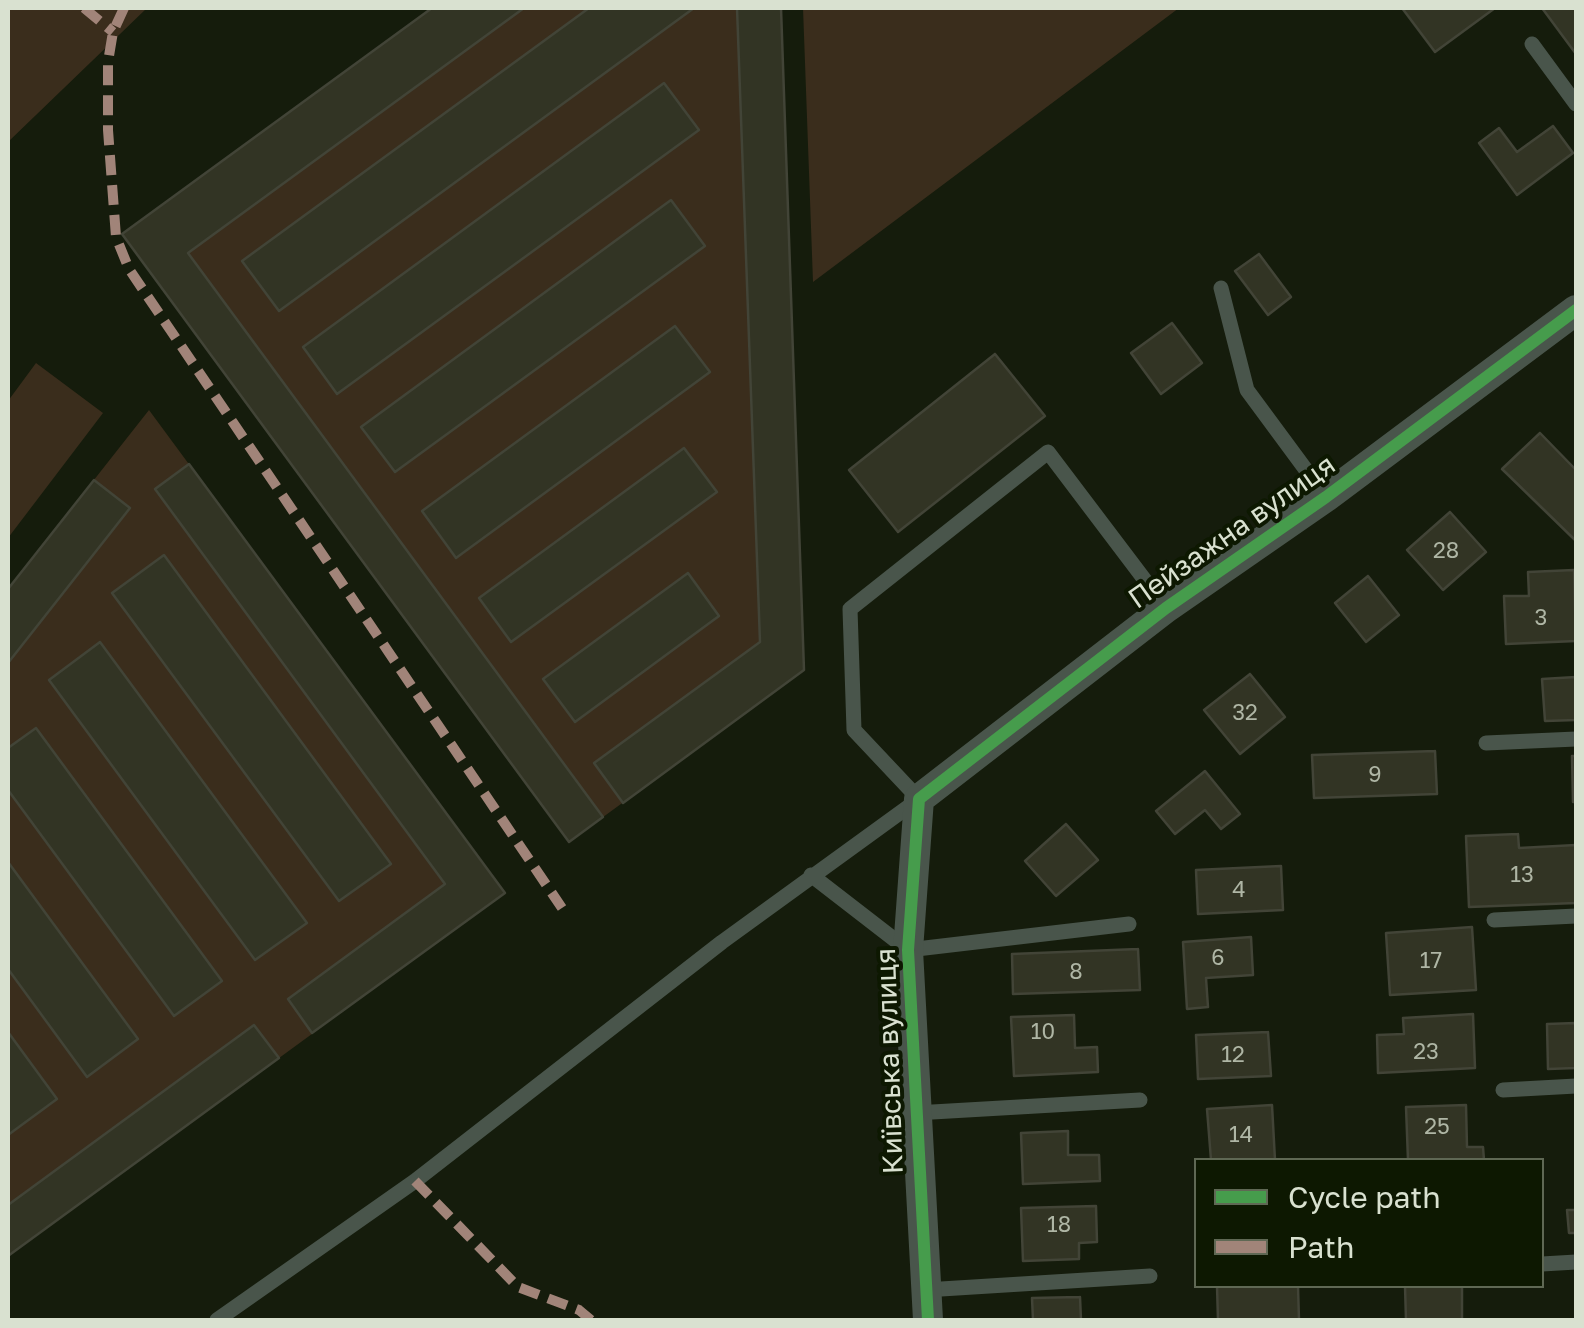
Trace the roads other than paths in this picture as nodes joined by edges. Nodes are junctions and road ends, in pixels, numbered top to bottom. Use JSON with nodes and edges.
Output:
{"nodes":[{"id":1,"x":1532,"y":44,"type":"dead end"},
{"id":2,"x":1576,"y":104,"type":"edge"},
{"id":3,"x":1221,"y":288,"type":"dead end"},
{"id":4,"x":1576,"y":310,"type":"edge"},
{"id":5,"x":1326,"y":497,"type":"junction"},
{"id":6,"x":1166,"y":608,"type":"junction"},
{"id":7,"x":1576,"y":739,"type":"edge"},
{"id":8,"x":1486,"y":744,"type":"dead end"},
{"id":9,"x":919,"y":799,"type":"junction"},
{"id":10,"x":810,"y":875,"type":"junction"},
{"id":11,"x":1576,"y":916,"type":"edge"},
{"id":12,"x":1494,"y":920,"type":"dead end"},
{"id":13,"x":1129,"y":924,"type":"dead end"},
{"id":14,"x":908,"y":950,"type":"junction"},
{"id":15,"x":1576,"y":1086,"type":"edge"},
{"id":16,"x":1503,"y":1090,"type":"dead end"},
{"id":17,"x":1140,"y":1100,"type":"dead end"},
{"id":18,"x":916,"y":1114,"type":"junction"},
{"id":19,"x":1576,"y":1262,"type":"edge"},
{"id":20,"x":1544,"y":1264,"type":"edge"},
{"id":21,"x":1150,"y":1276,"type":"dead end"},
{"id":22,"x":925,"y":1290,"type":"junction"},
{"id":23,"x":217,"y":1320,"type":"edge"},
{"id":24,"x":928,"y":1320,"type":"edge"}],
"edges":[{"from":1,"to":2,"type":"lane"},
{"from":3,"to":5,"type":"lane"},
{"from":4,"to":5,"type":"street","name":"Пейзажна вулиця"},
{"from":5,"to":6,"type":"street","name":"Пейзажна вулиця"},
{"from":6,"to":9,"type":"street","name":"Пейзажна вулиця"},
{"from":6,"to":9,"type":"lane"},
{"from":7,"to":8,"type":"lane"},
{"from":9,"to":10,"type":"lane"},
{"from":9,"to":14,"type":"street","name":"Київська вулиця"},
{"from":10,"to":14,"type":"lane"},
{"from":10,"to":23,"type":"lane"},
{"from":11,"to":12,"type":"lane"},
{"from":13,"to":14,"type":"lane"},
{"from":14,"to":18,"type":"street","name":"Київська вулиця"},
{"from":15,"to":16,"type":"lane"},
{"from":17,"to":18,"type":"lane"},
{"from":18,"to":22,"type":"street","name":"Київська вулиця"},
{"from":19,"to":20,"type":"lane"},
{"from":21,"to":22,"type":"lane"},
{"from":22,"to":24,"type":"street","name":"Київська вулиця"}]}
